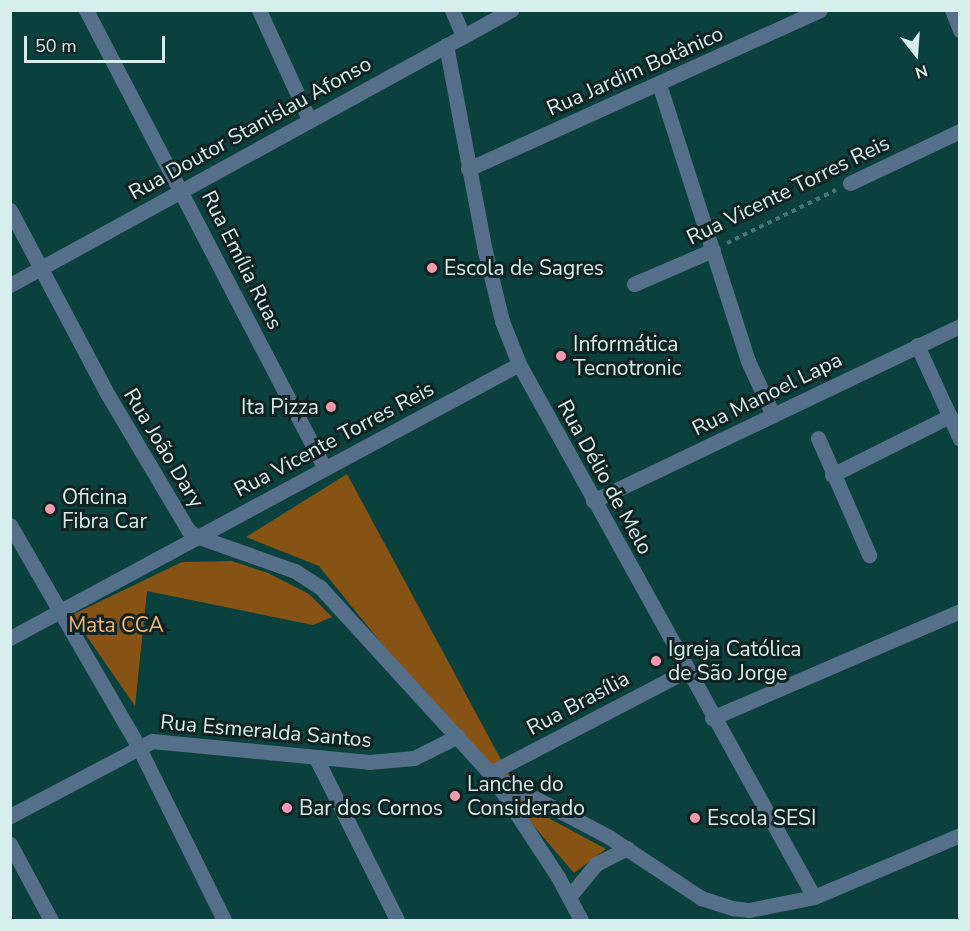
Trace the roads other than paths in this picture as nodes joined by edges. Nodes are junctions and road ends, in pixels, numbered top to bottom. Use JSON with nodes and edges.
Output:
{"nodes":[{"id":1,"x":86,"y":10,"type":"edge"},
{"id":2,"x":259,"y":10,"type":"edge"},
{"id":3,"x":452,"y":10,"type":"edge"},
{"id":4,"x":511,"y":10,"type":"edge"},
{"id":5,"x":820,"y":10,"type":"edge"},
{"id":6,"x":952,"y":10,"type":"edge"},
{"id":7,"x":960,"y":30,"type":"edge"},
{"id":8,"x":462,"y":34,"type":"junction"},
{"id":9,"x":447,"y":45,"type":"junction"},
{"id":10,"x":659,"y":84,"type":"junction"},
{"id":11,"x":309,"y":118,"type":"junction"},
{"id":12,"x":960,"y":131,"type":"edge"},
{"id":13,"x":468,"y":170,"type":"junction"},
{"id":14,"x":850,"y":183,"type":"road end"},
{"id":15,"x":182,"y":190,"type":"junction"},
{"id":16,"x":10,"y":210,"type":"edge"},
{"id":17,"x":713,"y":250,"type":"junction"},
{"id":18,"x":41,"y":267,"type":"junction"},
{"id":19,"x":634,"y":284,"type":"dead end"},
{"id":20,"x":10,"y":285,"type":"edge"},
{"id":21,"x":960,"y":326,"type":"edge"},
{"id":22,"x":917,"y":345,"type":"junction"},
{"id":23,"x":519,"y":364,"type":"junction"},
{"id":24,"x":773,"y":415,"type":"junction"},
{"id":25,"x":950,"y":416,"type":"junction"},
{"id":26,"x":818,"y":438,"type":"dead end"},
{"id":27,"x":960,"y":439,"type":"edge"},
{"id":28,"x":324,"y":467,"type":"junction"},
{"id":29,"x":832,"y":475,"type":"junction"},
{"id":30,"x":593,"y":501,"type":"junction"},
{"id":31,"x":10,"y":525,"type":"edge"},
{"id":32,"x":196,"y":536,"type":"junction"},
{"id":33,"x":869,"y":555,"type":"dead end"},
{"id":34,"x":59,"y":611,"type":"junction"},
{"id":35,"x":960,"y":611,"type":"edge"},
{"id":36,"x":10,"y":638,"type":"edge"},
{"id":37,"x":686,"y":670,"type":"junction"},
{"id":38,"x":711,"y":718,"type":"junction"},
{"id":39,"x":458,"y":736,"type":"junction"},
{"id":40,"x":138,"y":746,"type":"junction"},
{"id":41,"x":316,"y":758,"type":"junction"},
{"id":42,"x":490,"y":774,"type":"junction"},
{"id":43,"x":10,"y":816,"type":"edge"},
{"id":44,"x":960,"y":835,"type":"edge"},
{"id":45,"x":10,"y":844,"type":"edge"},
{"id":46,"x":627,"y":848,"type":"junction"},
{"id":47,"x":569,"y":897,"type":"junction"},
{"id":48,"x":814,"y":897,"type":"junction"},
{"id":49,"x":752,"y":915,"type":"edge"},
{"id":50,"x":51,"y":921,"type":"edge"},
{"id":51,"x":224,"y":921,"type":"edge"},
{"id":52,"x":397,"y":921,"type":"edge"},
{"id":53,"x":581,"y":921,"type":"edge"}],
"edges":[{"from":1,"to":15,"type":"street","name":"Rua Emília Ruas"},
{"from":2,"to":11,"type":"street"},
{"from":3,"to":8,"type":"street"},
{"from":4,"to":8,"type":"street","name":"Rua Doutor Stanislau Afonso"},
{"from":5,"to":10,"type":"street","name":"Rua Jardim Botânico"},
{"from":6,"to":7,"type":"street"},
{"from":8,"to":9,"type":"street","name":"Rua Doutor Stanislau Afonso"},
{"from":9,"to":11,"type":"street","name":"Rua Doutor Stanislau Afonso"},
{"from":9,"to":13,"type":"street","name":"Rua Délio de Melo"},
{"from":10,"to":13,"type":"street","name":"Rua Jardim Botânico"},
{"from":10,"to":17,"type":"street"},
{"from":11,"to":15,"type":"street","name":"Rua Doutor Stanislau Afonso"},
{"from":12,"to":14,"type":"street","name":"Rua Vicente Torres Reis"},
{"from":13,"to":23,"type":"street","name":"Rua Délio de Melo"},
{"from":15,"to":18,"type":"street","name":"Rua Doutor Stanislau Afonso"},
{"from":15,"to":28,"type":"street","name":"Rua Emília Ruas"},
{"from":16,"to":18,"type":"street","name":"Rua João Dary"},
{"from":17,"to":19,"type":"street","name":"Rua Vicente Torres Reis"},
{"from":17,"to":24,"type":"street"},
{"from":18,"to":20,"type":"street","name":"Rua Doutor Stanislau Afonso"},
{"from":18,"to":32,"type":"street","name":"Rua João Dary"},
{"from":21,"to":22,"type":"street","name":"Rua Manoel Lapa"},
{"from":22,"to":24,"type":"street","name":"Rua Manoel Lapa"},
{"from":22,"to":25,"type":"street"},
{"from":23,"to":28,"type":"street","name":"Rua Vicente Torres Reis"},
{"from":23,"to":30,"type":"street","name":"Rua Délio de Melo"},
{"from":24,"to":30,"type":"street","name":"Rua Manoel Lapa"},
{"from":25,"to":27,"type":"street"},
{"from":25,"to":29,"type":"street"},
{"from":26,"to":29,"type":"street"},
{"from":28,"to":32,"type":"street","name":"Rua Vicente Torres Reis"},
{"from":29,"to":33,"type":"street"},
{"from":30,"to":37,"type":"street","name":"Rua Délio de Melo"},
{"from":31,"to":34,"type":"street"},
{"from":32,"to":34,"type":"street","name":"Rua Vicente Torres Reis"},
{"from":32,"to":39,"type":"street","name":"Rua João Dary"},
{"from":34,"to":36,"type":"street","name":"Rua Vicente Torres Reis"},
{"from":34,"to":40,"type":"street"},
{"from":35,"to":38,"type":"street"},
{"from":37,"to":38,"type":"street","name":"Rua Délio de Melo"},
{"from":37,"to":42,"type":"street","name":"Rua Brasília"},
{"from":38,"to":48,"type":"street","name":"Rua Délio de Melo"},
{"from":39,"to":41,"type":"street","name":"Rua Esmeralda Santos"},
{"from":39,"to":42,"type":"street"},
{"from":40,"to":41,"type":"street","name":"Rua Esmeralda Santos"},
{"from":40,"to":43,"type":"street","name":"Rua Esmeralda Santos"},
{"from":40,"to":51,"type":"street"},
{"from":41,"to":52,"type":"street"},
{"from":42,"to":46,"type":"street"},
{"from":42,"to":47,"type":"street"},
{"from":44,"to":48,"type":"street"},
{"from":45,"to":50,"type":"street"},
{"from":46,"to":47,"type":"street"},
{"from":46,"to":49,"type":"street"},
{"from":47,"to":53,"type":"street"},
{"from":48,"to":49,"type":"street"}]}
